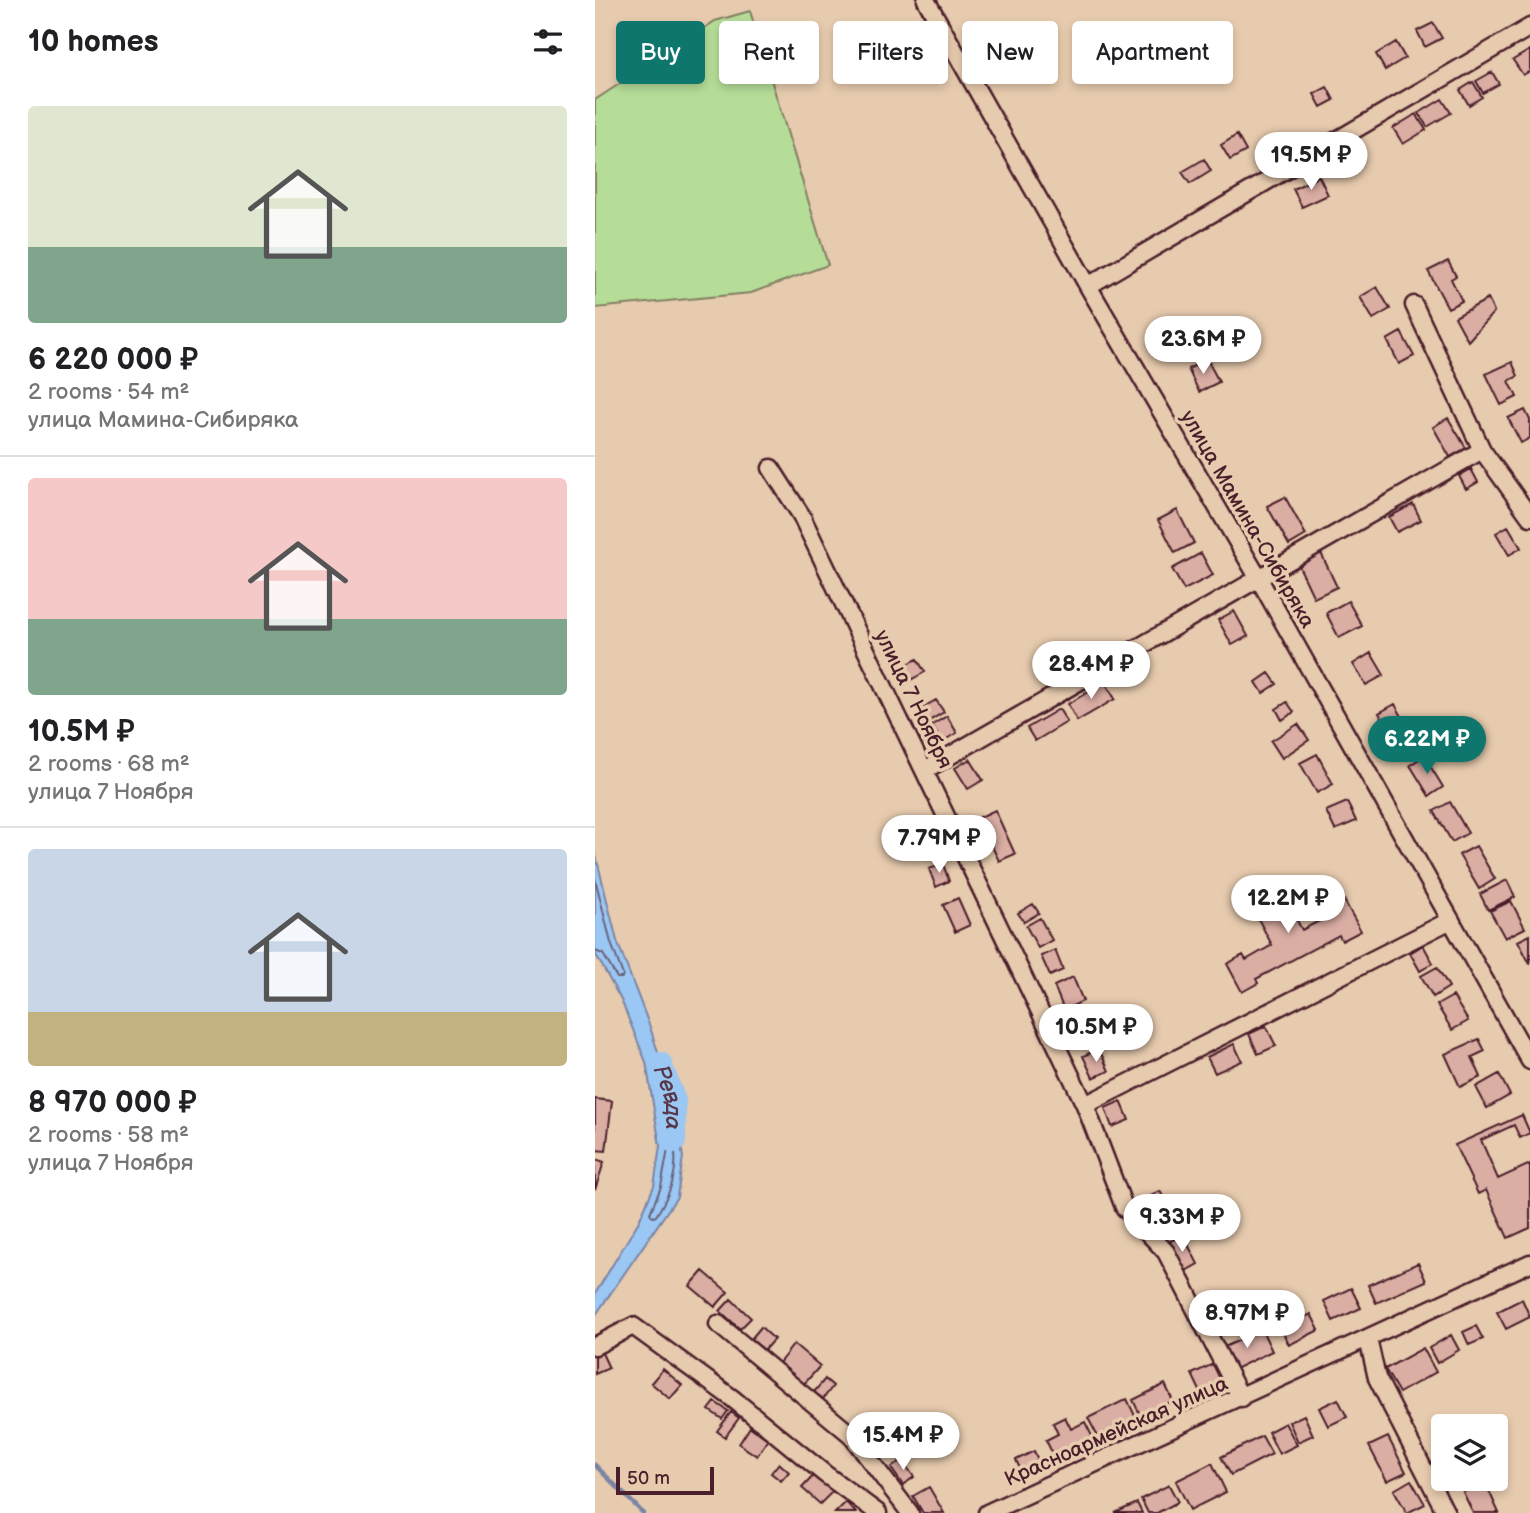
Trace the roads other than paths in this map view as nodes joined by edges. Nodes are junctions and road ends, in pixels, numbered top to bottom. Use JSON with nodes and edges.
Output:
{"nodes":[{"id":1,"x":926,"y":0,"type":"edge"},
{"id":2,"x":1530,"y":27,"type":"edge"},
{"id":3,"x":1088,"y":286,"type":"junction"},
{"id":4,"x":1414,"y":305,"type":"dead end"},
{"id":5,"x":1482,"y":450,"type":"junction"},
{"id":6,"x":771,"y":468,"type":"dead end"},
{"id":7,"x":1530,"y":517,"type":"edge"},
{"id":8,"x":1259,"y":579,"type":"junction"},
{"id":9,"x":925,"y":770,"type":"junction"},
{"id":10,"x":1451,"y":920,"type":"junction"},
{"id":11,"x":1530,"y":1061,"type":"edge"},
{"id":12,"x":1085,"y":1105,"type":"junction"},
{"id":13,"x":1530,"y":1263,"type":"edge"},
{"id":14,"x":718,"y":1324,"type":"dead end"},
{"id":15,"x":1368,"y":1339,"type":"junction"},
{"id":16,"x":595,"y":1346,"type":"edge"},
{"id":17,"x":1241,"y":1398,"type":"junction"},
{"id":18,"x":878,"y":1513,"type":"edge"},
{"id":19,"x":910,"y":1513,"type":"edge"},
{"id":20,"x":987,"y":1513,"type":"edge"},
{"id":21,"x":1446,"y":1513,"type":"edge"}],
"edges":[{"from":1,"to":3,"type":"street","name":"улица Мамина-Сибиряка"},
{"from":2,"to":3,"type":"street"},
{"from":3,"to":8,"type":"street","name":"улица Мамина-Сибиряка"},
{"from":4,"to":5,"type":"street"},
{"from":5,"to":7,"type":"street"},
{"from":5,"to":8,"type":"street"},
{"from":6,"to":9,"type":"street","name":"улица 7 Ноября"},
{"from":8,"to":9,"type":"street"},
{"from":8,"to":10,"type":"street","name":"улица Мамина-Сибиряка"},
{"from":9,"to":12,"type":"street","name":"улица 7 Ноября"},
{"from":10,"to":11,"type":"street","name":"улица Мамина-Сибиряка"},
{"from":10,"to":12,"type":"street"},
{"from":12,"to":17,"type":"street","name":"улица 7 Ноября"},
{"from":13,"to":15,"type":"street","name":"Красноармейская улица"},
{"from":14,"to":19,"type":"street"},
{"from":15,"to":17,"type":"street","name":"Красноармейская улица"},
{"from":15,"to":21,"type":"street"},
{"from":16,"to":18,"type":"street"},
{"from":17,"to":20,"type":"street","name":"Красноармейская улица"}]}
